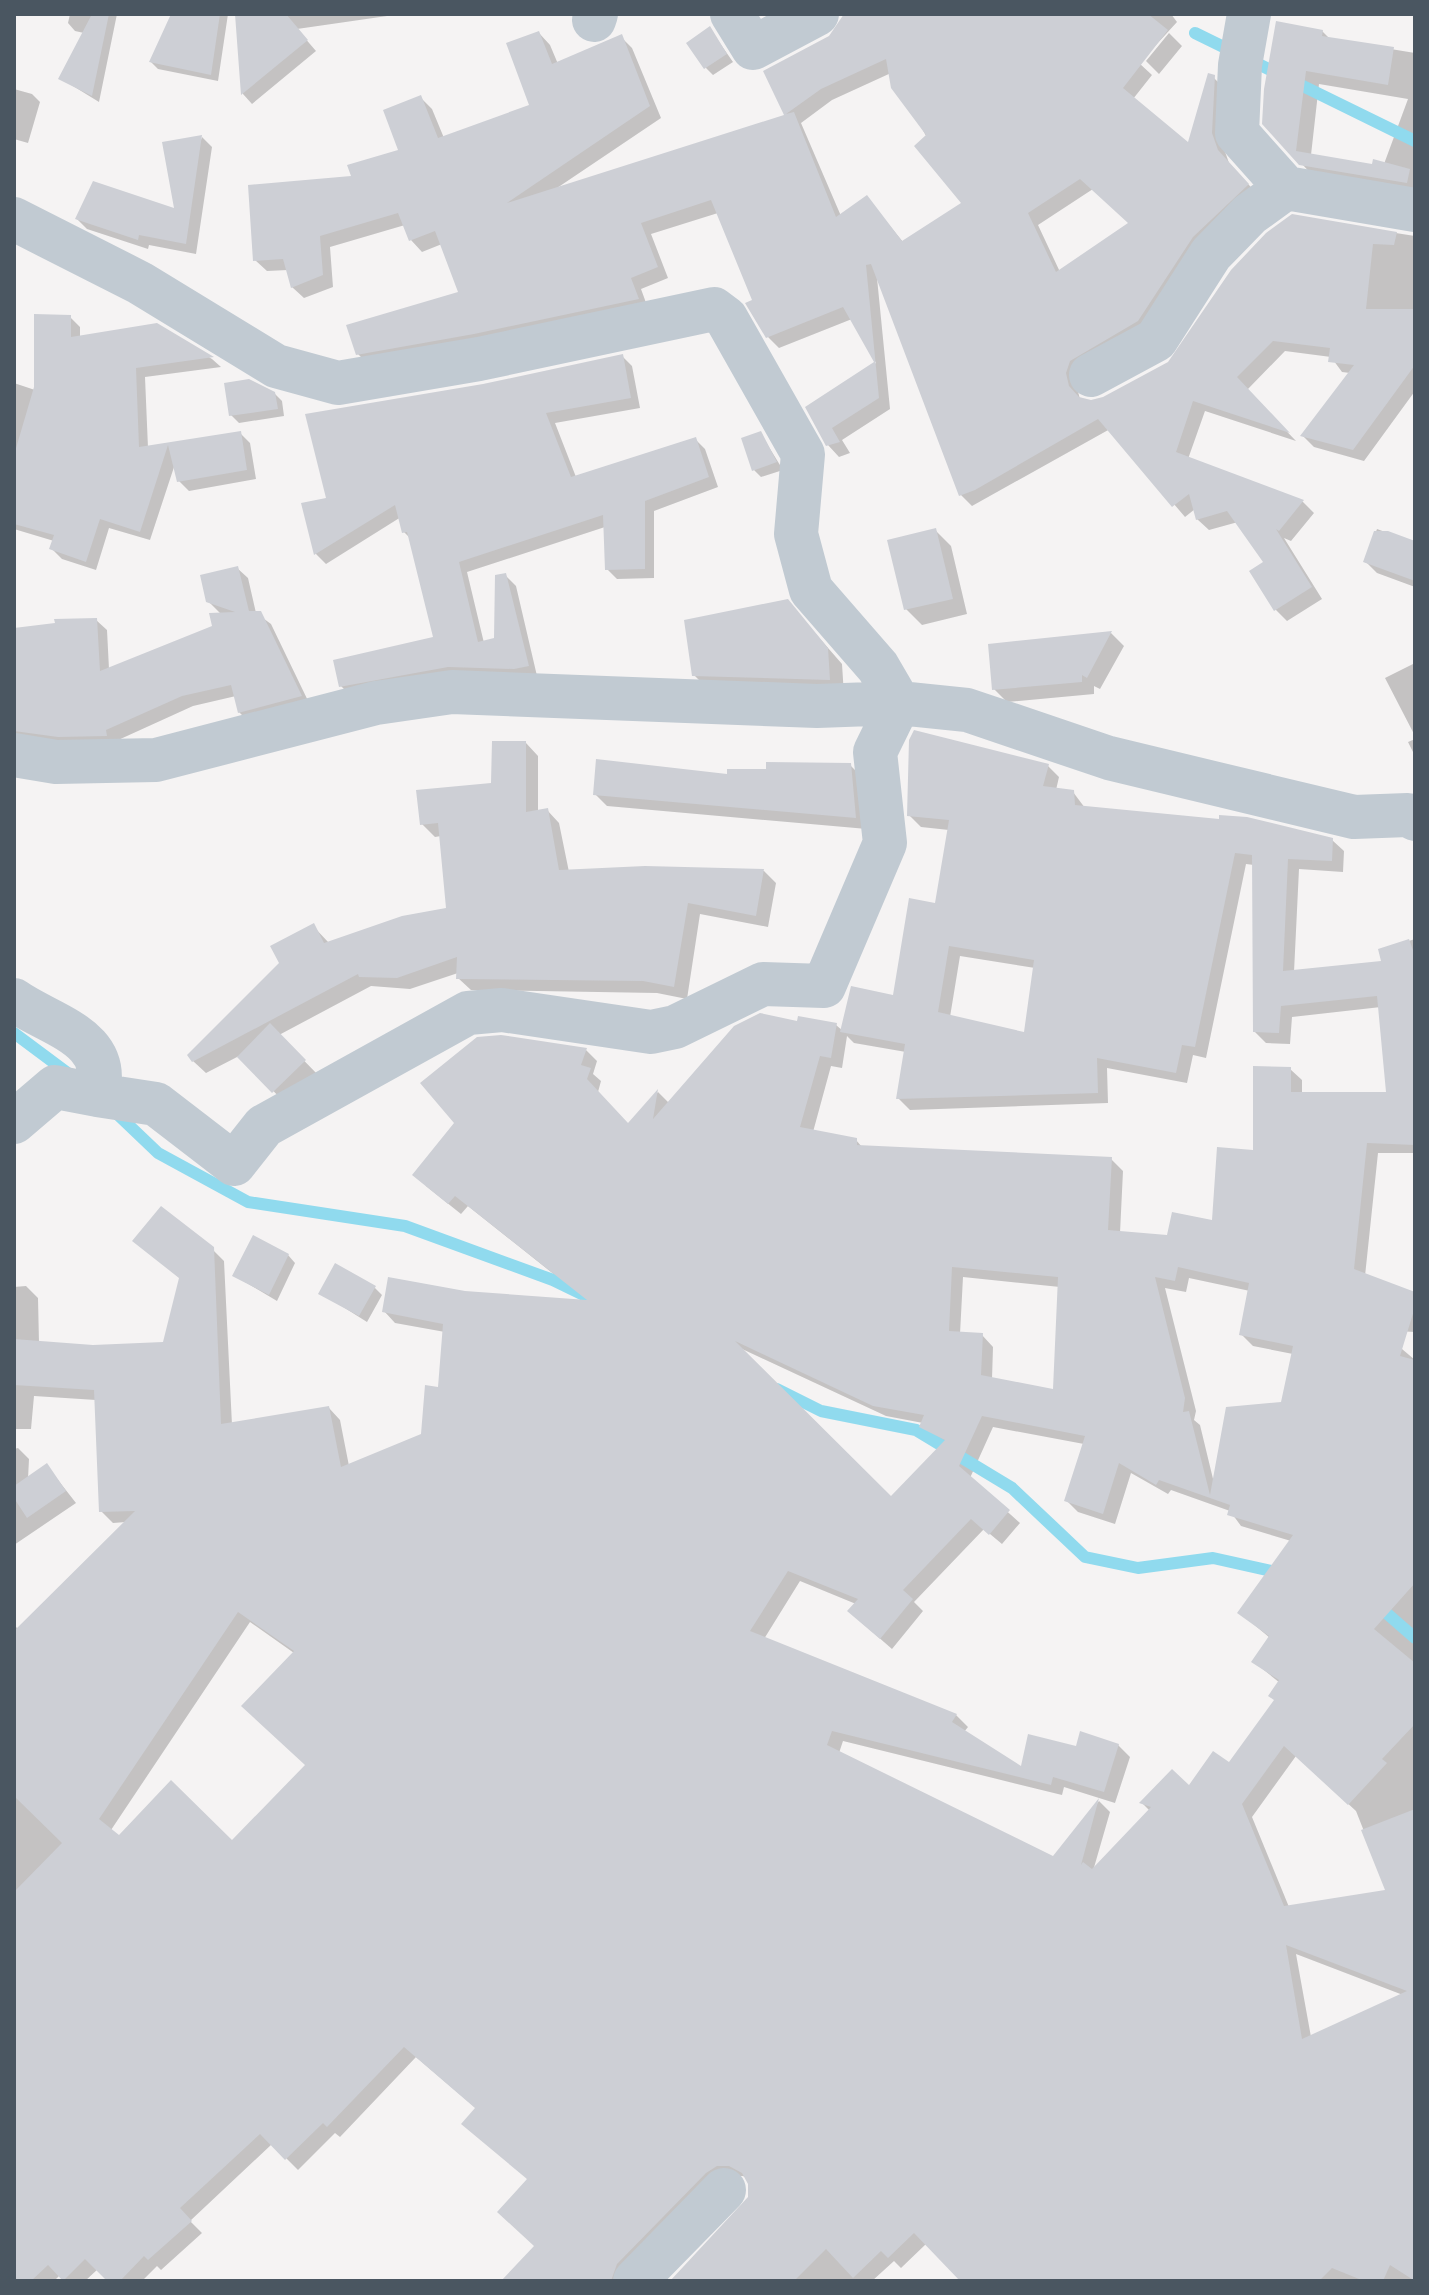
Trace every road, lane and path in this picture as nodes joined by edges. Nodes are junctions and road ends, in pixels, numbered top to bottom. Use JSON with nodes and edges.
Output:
{"nodes":[{"id":1,"x":732,"y":14,"type":"edge"},
{"id":2,"x":817,"y":14,"type":"edge"},
{"id":3,"x":1249,"y":14,"type":"edge"},
{"id":4,"x":1286,"y":188,"type":"junction"},
{"id":5,"x":1415,"y":210,"type":"edge"},
{"id":6,"x":14,"y":219,"type":"edge"},
{"id":7,"x":1091,"y":375,"type":"dead end"},
{"id":8,"x":899,"y":703,"type":"junction"},
{"id":9,"x":14,"y":755,"type":"edge"},
{"id":10,"x":1415,"y":819,"type":"edge"},
{"id":11,"x":14,"y":1000,"type":"edge"},
{"id":12,"x":97,"y":1095,"type":"junction"},
{"id":13,"x":14,"y":1122,"type":"edge"},
{"id":14,"x":724,"y":2190,"type":"dead end"},
{"id":15,"x":635,"y":2281,"type":"edge"}],
"edges":[{"from":1,"to":2,"type":"street"},
{"from":3,"to":4,"type":"street"},
{"from":4,"to":5,"type":"street"},
{"from":4,"to":7,"type":"street"},
{"from":6,"to":8,"type":"street"},
{"from":8,"to":9,"type":"street"},
{"from":8,"to":10,"type":"street"},
{"from":8,"to":12,"type":"street"},
{"from":11,"to":12,"type":"street"},
{"from":12,"to":13,"type":"street"},
{"from":14,"to":15,"type":"street"}]}
